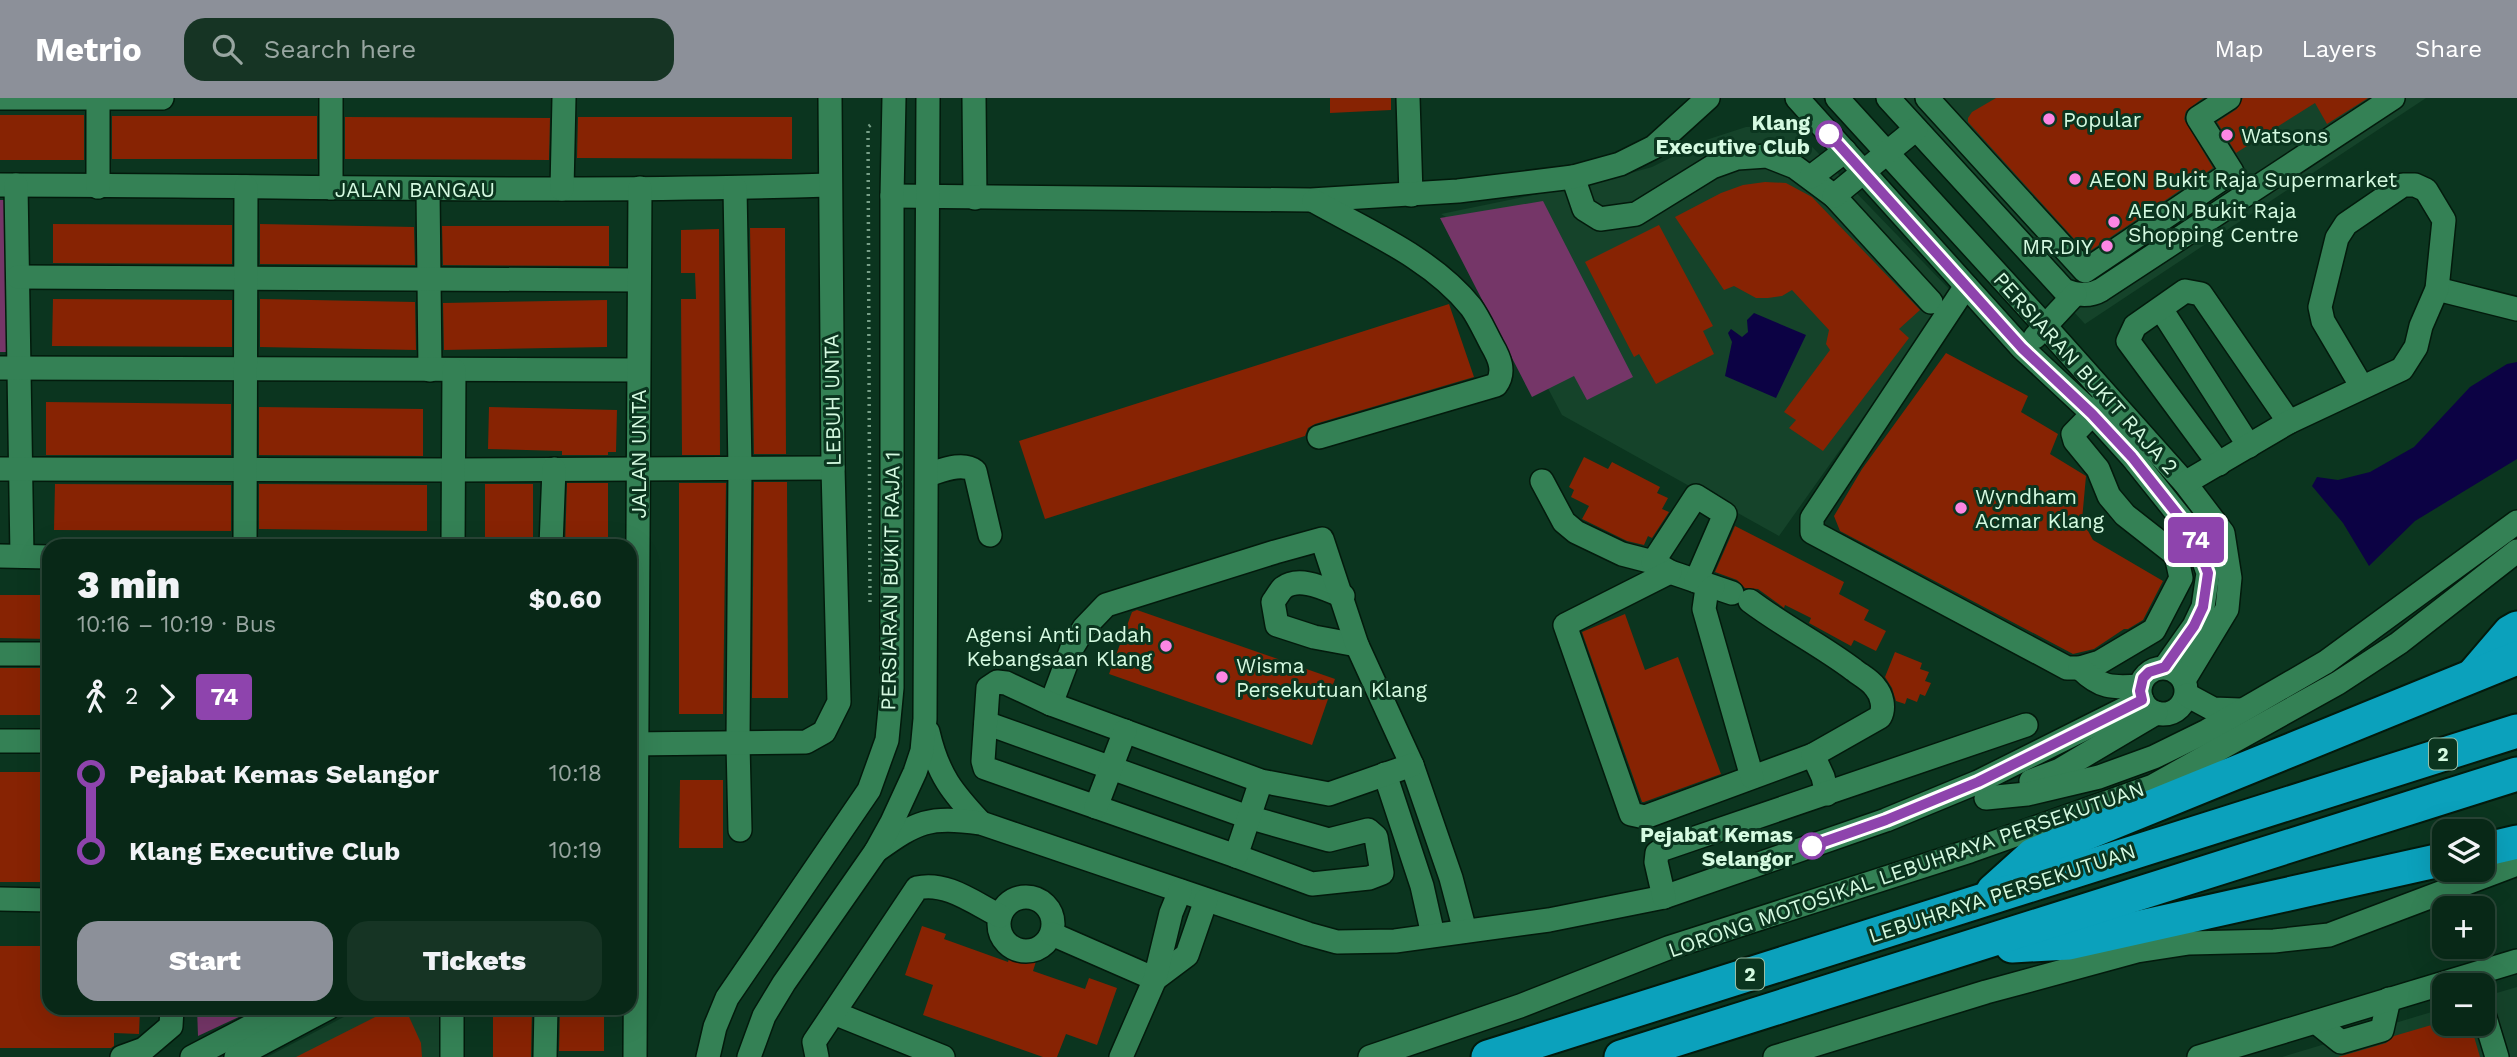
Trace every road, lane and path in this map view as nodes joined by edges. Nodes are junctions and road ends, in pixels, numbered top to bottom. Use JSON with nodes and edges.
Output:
{"nodes":[{"id":1,"x":0,"y":98,"type":"edge"},
{"id":2,"x":98,"y":98,"type":"edge"},
{"id":3,"x":162,"y":98,"type":"edge"},
{"id":4,"x":331,"y":98,"type":"edge"},
{"id":5,"x":564,"y":98,"type":"edge"},
{"id":6,"x":830,"y":98,"type":"edge"},
{"id":7,"x":894,"y":98,"type":"edge"},
{"id":8,"x":928,"y":98,"type":"edge"},
{"id":9,"x":974,"y":98,"type":"edge"},
{"id":10,"x":1408,"y":98,"type":"edge"},
{"id":11,"x":1708,"y":98,"type":"edge"},
{"id":12,"x":1797,"y":98,"type":"edge"},
{"id":13,"x":1837,"y":98,"type":"edge"},
{"id":14,"x":1888,"y":98,"type":"edge"},
{"id":15,"x":1927,"y":98,"type":"edge"},
{"id":16,"x":2229,"y":98,"type":"edge"},
{"id":17,"x":2393,"y":98,"type":"edge"},
{"id":18,"x":1916,"y":129,"type":"junction"},
{"id":19,"x":1845,"y":151,"type":"junction"},
{"id":20,"x":1887,"y":152,"type":"junction"},
{"id":21,"x":1864,"y":172,"type":"junction"},
{"id":22,"x":1573,"y":177,"type":"junction"},
{"id":23,"x":1811,"y":177,"type":"junction"},
{"id":24,"x":8,"y":185,"type":"edge"},
{"id":25,"x":830,"y":185,"type":"junction"},
{"id":26,"x":98,"y":187,"type":"junction"},
{"id":27,"x":246,"y":187,"type":"junction"},
{"id":28,"x":331,"y":188,"type":"junction"},
{"id":29,"x":640,"y":188,"type":"junction"},
{"id":30,"x":735,"y":188,"type":"junction"},
{"id":31,"x":562,"y":189,"type":"junction"},
{"id":32,"x":428,"y":190,"type":"junction"},
{"id":33,"x":1411,"y":195,"type":"junction"},
{"id":34,"x":892,"y":196,"type":"junction"},
{"id":35,"x":1834,"y":196,"type":"junction"},
{"id":36,"x":928,"y":197,"type":"junction"},
{"id":37,"x":975,"y":198,"type":"junction"},
{"id":38,"x":1311,"y":200,"type":"junction"},
{"id":39,"x":18,"y":277,"type":"junction"},
{"id":40,"x":245,"y":278,"type":"junction"},
{"id":41,"x":430,"y":279,"type":"junction"},
{"id":42,"x":639,"y":279,"type":"junction"},
{"id":43,"x":1966,"y":286,"type":"junction"},
{"id":44,"x":2437,"y":289,"type":"junction"},
{"id":45,"x":2075,"y":294,"type":"junction"},
{"id":46,"x":1931,"y":302,"type":"dead end"},
{"id":47,"x":2161,"y":309,"type":"junction"},
{"id":48,"x":2517,"y":309,"type":"edge"},
{"id":49,"x":2045,"y":326,"type":"junction"},
{"id":50,"x":2022,"y":348,"type":"junction"},
{"id":51,"x":10,"y":368,"type":"edge"},
{"id":52,"x":245,"y":369,"type":"junction"},
{"id":53,"x":429,"y":370,"type":"junction"},
{"id":54,"x":454,"y":370,"type":"junction"},
{"id":55,"x":638,"y":370,"type":"junction"},
{"id":56,"x":2362,"y":387,"type":"junction"},
{"id":57,"x":2100,"y":406,"type":"junction"},
{"id":58,"x":2289,"y":422,"type":"junction"},
{"id":59,"x":1319,"y":437,"type":"dead end"},
{"id":60,"x":2249,"y":446,"type":"junction"},
{"id":61,"x":2219,"y":464,"type":"junction"},
{"id":62,"x":244,"y":468,"type":"junction"},
{"id":63,"x":740,"y":468,"type":"junction"},
{"id":64,"x":833,"y":468,"type":"junction"},
{"id":65,"x":11,"y":469,"type":"edge"},
{"id":66,"x":638,"y":469,"type":"junction"},
{"id":67,"x":453,"y":470,"type":"junction"},
{"id":68,"x":554,"y":470,"type":"junction"},
{"id":69,"x":927,"y":475,"type":"junction"},
{"id":70,"x":1542,"y":481,"type":"dead end"},
{"id":71,"x":2185,"y":484,"type":"junction"},
{"id":72,"x":2213,"y":520,"type":"junction"},
{"id":73,"x":2517,"y":522,"type":"edge"},
{"id":74,"x":2188,"y":527,"type":"junction"},
{"id":75,"x":990,"y":535,"type":"dead end"},
{"id":76,"x":245,"y":539,"type":"edge"},
{"id":77,"x":453,"y":539,"type":"edge"},
{"id":78,"x":551,"y":539,"type":"edge"},
{"id":79,"x":636,"y":539,"type":"edge"},
{"id":80,"x":2517,"y":551,"type":"edge"},
{"id":81,"x":11,"y":556,"type":"edge"},
{"id":82,"x":42,"y":557,"type":"edge"},
{"id":83,"x":1661,"y":567,"type":"junction"},
{"id":84,"x":1723,"y":590,"type":"junction"},
{"id":85,"x":1343,"y":596,"type":"junction"},
{"id":86,"x":2517,"y":628,"type":"edge"},
{"id":87,"x":1357,"y":645,"type":"junction"},
{"id":88,"x":0,"y":654,"type":"edge"},
{"id":89,"x":42,"y":654,"type":"edge"},
{"id":90,"x":2517,"y":659,"type":"edge"},
{"id":91,"x":2165,"y":667,"type":"junction"},
{"id":92,"x":2087,"y":675,"type":"junction"},
{"id":93,"x":2473,"y":676,"type":"junction"},
{"id":94,"x":2186,"y":687,"type":"junction"},
{"id":95,"x":2150,"y":703,"type":"junction"},
{"id":96,"x":1051,"y":704,"type":"junction"},
{"id":97,"x":2240,"y":710,"type":"junction"},
{"id":98,"x":925,"y":719,"type":"junction"},
{"id":99,"x":986,"y":723,"type":"junction"},
{"id":100,"x":2095,"y":723,"type":"junction"},
{"id":101,"x":2026,"y":725,"type":"dead end"},
{"id":102,"x":1125,"y":731,"type":"junction"},
{"id":103,"x":2207,"y":731,"type":"junction"},
{"id":104,"x":2517,"y":731,"type":"edge"},
{"id":105,"x":0,"y":741,"type":"edge"},
{"id":106,"x":42,"y":741,"type":"edge"},
{"id":107,"x":637,"y":744,"type":"edge"},
{"id":108,"x":738,"y":744,"type":"junction"},
{"id":109,"x":1813,"y":755,"type":"junction"},
{"id":110,"x":1412,"y":765,"type":"junction"},
{"id":111,"x":1113,"y":767,"type":"junction"},
{"id":112,"x":1385,"y":774,"type":"junction"},
{"id":113,"x":2517,"y":774,"type":"edge"},
{"id":114,"x":1752,"y":777,"type":"junction"},
{"id":115,"x":1261,"y":781,"type":"junction"},
{"id":116,"x":1827,"y":794,"type":"junction"},
{"id":117,"x":1986,"y":798,"type":"junction"},
{"id":118,"x":1096,"y":807,"type":"junction"},
{"id":119,"x":1248,"y":817,"type":"junction"},
{"id":120,"x":1886,"y":820,"type":"junction"},
{"id":121,"x":981,"y":823,"type":"junction"},
{"id":122,"x":740,"y":830,"type":"dead end"},
{"id":123,"x":2517,"y":842,"type":"edge"},
{"id":124,"x":2495,"y":847,"type":"edge"},
{"id":125,"x":1970,"y":851,"type":"junction"},
{"id":126,"x":876,"y":852,"type":"junction"},
{"id":127,"x":2033,"y":855,"type":"junction"},
{"id":128,"x":1236,"y":856,"type":"junction"},
{"id":129,"x":2432,"y":862,"type":"edge"},
{"id":130,"x":2517,"y":864,"type":"edge"},
{"id":131,"x":1180,"y":891,"type":"junction"},
{"id":132,"x":1664,"y":897,"type":"junction"},
{"id":133,"x":1983,"y":899,"type":"junction"},
{"id":134,"x":0,"y":900,"type":"edge"},
{"id":135,"x":42,"y":900,"type":"edge"},
{"id":136,"x":1206,"y":900,"type":"junction"},
{"id":137,"x":1000,"y":916,"type":"junction"},
{"id":138,"x":1465,"y":931,"type":"junction"},
{"id":139,"x":1052,"y":934,"type":"junction"},
{"id":140,"x":1433,"y":935,"type":"junction"},
{"id":141,"x":1961,"y":948,"type":"junction"},
{"id":142,"x":2517,"y":961,"type":"edge"},
{"id":143,"x":2490,"y":973,"type":"edge"},
{"id":144,"x":1155,"y":979,"type":"junction"},
{"id":145,"x":2432,"y":989,"type":"edge"},
{"id":146,"x":834,"y":1013,"type":"junction"},
{"id":147,"x":172,"y":1015,"type":"edge"},
{"id":148,"x":273,"y":1015,"type":"edge"},
{"id":149,"x":315,"y":1015,"type":"edge"},
{"id":150,"x":452,"y":1015,"type":"edge"},
{"id":151,"x":546,"y":1015,"type":"edge"},
{"id":152,"x":635,"y":1015,"type":"edge"},
{"id":153,"x":2491,"y":1036,"type":"edge"},
{"id":154,"x":2232,"y":1052,"type":"edge"},
{"id":155,"x":122,"y":1057,"type":"edge"},
{"id":156,"x":192,"y":1057,"type":"edge"},
{"id":157,"x":236,"y":1057,"type":"edge"},
{"id":158,"x":452,"y":1057,"type":"edge"},
{"id":159,"x":545,"y":1057,"type":"edge"},
{"id":160,"x":635,"y":1057,"type":"edge"},
{"id":161,"x":708,"y":1057,"type":"edge"},
{"id":162,"x":749,"y":1057,"type":"edge"},
{"id":163,"x":817,"y":1057,"type":"edge"},
{"id":164,"x":943,"y":1057,"type":"edge"},
{"id":165,"x":1121,"y":1057,"type":"edge"},
{"id":166,"x":1370,"y":1057,"type":"edge"},
{"id":167,"x":1488,"y":1057,"type":"edge"},
{"id":168,"x":1621,"y":1057,"type":"edge"},
{"id":169,"x":1775,"y":1057,"type":"edge"},
{"id":170,"x":2199,"y":1057,"type":"edge"},
{"id":171,"x":2497,"y":1057,"type":"edge"}],
"edges":[{"from":1,"to":2,"type":"street"},
{"from":2,"to":3,"type":"street"},
{"from":2,"to":26,"type":"street"},
{"from":4,"to":28,"type":"street"},
{"from":5,"to":31,"type":"street"},
{"from":6,"to":25,"type":"street","name":"LEBUH UNTA"},
{"from":7,"to":34,"type":"street","name":"PERSIARAN BUKIT RAJA 1"},
{"from":8,"to":36,"type":"street","name":"PERSIARAN BUKIT RAJA 1"},
{"from":9,"to":37,"type":"street"},
{"from":10,"to":33,"type":"street"},
{"from":11,"to":22,"type":"street"},
{"from":12,"to":19,"type":"street","name":"PERSIARAN BUKIT RAJA 2"},
{"from":13,"to":20,"type":"street","name":"PERSIARAN BUKIT RAJA 2"},
{"from":14,"to":18,"type":"street"},
{"from":15,"to":16,"type":"street"},
{"from":17,"to":45,"type":"street"},
{"from":18,"to":20,"type":"street"},
{"from":18,"to":45,"type":"street"},
{"from":19,"to":21,"type":"street","name":"PERSIARAN BUKIT RAJA 2"},
{"from":19,"to":23,"type":"street"},
{"from":20,"to":21,"type":"street"},
{"from":20,"to":49,"type":"street","name":"PERSIARAN BUKIT RAJA 2"},
{"from":21,"to":35,"type":"street"},
{"from":21,"to":43,"type":"street","name":"PERSIARAN BUKIT RAJA 2"},
{"from":22,"to":23,"type":"street"},
{"from":22,"to":33,"type":"street"},
{"from":23,"to":35,"type":"street"},
{"from":24,"to":26,"type":"street","name":"JALAN BANGAU"},
{"from":24,"to":39,"type":"street"},
{"from":25,"to":30,"type":"street","name":"JALAN BANGAU"},
{"from":25,"to":64,"type":"street","name":"LEBUH UNTA"},
{"from":26,"to":27,"type":"street","name":"JALAN BANGAU"},
{"from":27,"to":28,"type":"street","name":"JALAN BANGAU"},
{"from":27,"to":40,"type":"street"},
{"from":28,"to":32,"type":"street","name":"JALAN BANGAU"},
{"from":29,"to":30,"type":"street","name":"JALAN BANGAU"},
{"from":29,"to":31,"type":"street","name":"JALAN BANGAU"},
{"from":29,"to":42,"type":"street","name":"JALAN UNTA"},
{"from":30,"to":63,"type":"street"},
{"from":31,"to":32,"type":"street","name":"JALAN BANGAU"},
{"from":32,"to":41,"type":"street"},
{"from":33,"to":38,"type":"street"},
{"from":34,"to":36,"type":"street"},
{"from":34,"to":161,"type":"street","name":"PERSIARAN BUKIT RAJA 1"},
{"from":35,"to":46,"type":"street"},
{"from":36,"to":37,"type":"street"},
{"from":36,"to":69,"type":"street","name":"PERSIARAN BUKIT RAJA 1"},
{"from":37,"to":38,"type":"street"},
{"from":38,"to":59,"type":"street"},
{"from":39,"to":40,"type":"street"},
{"from":39,"to":51,"type":"street"},
{"from":40,"to":41,"type":"street"},
{"from":40,"to":52,"type":"street"},
{"from":41,"to":42,"type":"street"},
{"from":41,"to":53,"type":"street"},
{"from":42,"to":55,"type":"street","name":"JALAN UNTA"},
{"from":43,"to":50,"type":"street","name":"PERSIARAN BUKIT RAJA 2"},
{"from":43,"to":92,"type":"street"},
{"from":44,"to":48,"type":"street"},
{"from":44,"to":56,"type":"street"},
{"from":44,"to":56,"type":"street"},
{"from":45,"to":49,"type":"street"},
{"from":47,"to":58,"type":"street"},
{"from":47,"to":60,"type":"street"},
{"from":47,"to":61,"type":"street"},
{"from":49,"to":50,"type":"street"},
{"from":49,"to":57,"type":"street","name":"PERSIARAN BUKIT RAJA 2"},
{"from":50,"to":57,"type":"street","name":"PERSIARAN BUKIT RAJA 2"},
{"from":51,"to":52,"type":"street"},
{"from":51,"to":65,"type":"street"},
{"from":52,"to":53,"type":"street"},
{"from":52,"to":62,"type":"street"},
{"from":53,"to":54,"type":"street"},
{"from":54,"to":55,"type":"street"},
{"from":54,"to":67,"type":"street"},
{"from":55,"to":66,"type":"street","name":"JALAN UNTA"},
{"from":56,"to":58,"type":"street"},
{"from":57,"to":71,"type":"street","name":"PERSIARAN BUKIT RAJA 2"},
{"from":57,"to":74,"type":"street","name":"PERSIARAN BUKIT RAJA 2"},
{"from":57,"to":92,"type":"street"},
{"from":58,"to":60,"type":"street"},
{"from":60,"to":61,"type":"street"},
{"from":61,"to":71,"type":"street"},
{"from":62,"to":65,"type":"street"},
{"from":62,"to":67,"type":"street"},
{"from":62,"to":76,"type":"street"},
{"from":63,"to":64,"type":"street"},
{"from":63,"to":66,"type":"street"},
{"from":63,"to":108,"type":"street"},
{"from":64,"to":108,"type":"street","name":"LEBUH UNTA"},
{"from":65,"to":81,"type":"street"},
{"from":66,"to":68,"type":"street"},
{"from":66,"to":79,"type":"street","name":"JALAN UNTA"},
{"from":67,"to":68,"type":"street"},
{"from":67,"to":77,"type":"street"},
{"from":68,"to":78,"type":"street"},
{"from":69,"to":75,"type":"street"},
{"from":69,"to":98,"type":"street","name":"PERSIARAN BUKIT RAJA 1"},
{"from":70,"to":83,"type":"street"},
{"from":71,"to":72,"type":"street","name":"PERSIARAN BUKIT RAJA 2"},
{"from":72,"to":74,"type":"street"},
{"from":72,"to":94,"type":"street","name":"PERSIARAN BUKIT RAJA 2"},
{"from":73,"to":97,"type":"street"},
{"from":74,"to":91,"type":"street","name":"PERSIARAN BUKIT RAJA 2"},
{"from":80,"to":125,"type":"street","name":"LORONG MOTOSIKAL LEBUHRAYA PERSEKUTUAN"},
{"from":81,"to":82,"type":"street"},
{"from":83,"to":84,"type":"street"},
{"from":83,"to":84,"type":"street"},
{"from":83,"to":114,"type":"street"},
{"from":84,"to":109,"type":"street"},
{"from":84,"to":114,"type":"street"},
{"from":85,"to":87,"type":"street"},
{"from":85,"to":87,"type":"street"},
{"from":85,"to":96,"type":"street"},
{"from":86,"to":93,"type":"highway"},
{"from":87,"to":110,"type":"street"},
{"from":88,"to":89,"type":"street"},
{"from":90,"to":93,"type":"highway"},
{"from":91,"to":94,"type":"street"},
{"from":91,"to":95,"type":"street"},
{"from":92,"to":95,"type":"street"},
{"from":92,"to":100,"type":"street"},
{"from":93,"to":127,"type":"highway"},
{"from":94,"to":95,"type":"street"},
{"from":94,"to":97,"type":"street"},
{"from":95,"to":100,"type":"street"},
{"from":95,"to":103,"type":"street"},
{"from":95,"to":117,"type":"street"},
{"from":96,"to":99,"type":"street"},
{"from":96,"to":102,"type":"street"},
{"from":97,"to":103,"type":"street"},
{"from":98,"to":121,"type":"street"},
{"from":98,"to":126,"type":"street","name":"PERSIARAN BUKIT RAJA 1"},
{"from":99,"to":111,"type":"street"},
{"from":99,"to":118,"type":"street"},
{"from":100,"to":120,"type":"street"},
{"from":101,"to":116,"type":"street"},
{"from":102,"to":111,"type":"street"},
{"from":102,"to":115,"type":"street"},
{"from":103,"to":117,"type":"street"},
{"from":104,"to":133,"type":"highway","name":"LEBUHRAYA PERSEKUTUAN","number":"2"},
{"from":105,"to":106,"type":"street"},
{"from":107,"to":108,"type":"street"},
{"from":108,"to":122,"type":"street"},
{"from":109,"to":114,"type":"street"},
{"from":109,"to":116,"type":"street"},
{"from":110,"to":112,"type":"street"},
{"from":110,"to":138,"type":"street"},
{"from":111,"to":118,"type":"street"},
{"from":111,"to":119,"type":"street"},
{"from":112,"to":115,"type":"street"},
{"from":112,"to":140,"type":"street"},
{"from":113,"to":141,"type":"highway","name":"LEBUHRAYA PERSEKUTUAN","number":"2"},
{"from":115,"to":119,"type":"street"},
{"from":116,"to":132,"type":"street"},
{"from":117,"to":120,"type":"street"},
{"from":118,"to":128,"type":"street"},
{"from":119,"to":128,"type":"street"},
{"from":119,"to":128,"type":"street"},
{"from":120,"to":132,"type":"street"},
{"from":121,"to":126,"type":"street"},
{"from":121,"to":131,"type":"street"},
{"from":123,"to":124,"type":"highway"},
{"from":125,"to":127,"type":"street"},
{"from":125,"to":166,"type":"street","name":"LORONG MOTOSIKAL LEBUHRAYA PERSEKUTUAN"},
{"from":126,"to":162,"type":"street","name":"PERSIARAN BUKIT RAJA 1"},
{"from":127,"to":133,"type":"highway"},
{"from":129,"to":141,"type":"highway"},
{"from":130,"to":169,"type":"street"},
{"from":131,"to":136,"type":"street"},
{"from":131,"to":144,"type":"street"},
{"from":132,"to":138,"type":"street"},
{"from":133,"to":167,"type":"highway","name":"LEBUHRAYA PERSEKUTUAN","number":"2"},
{"from":134,"to":135,"type":"street"},
{"from":136,"to":140,"type":"street"},
{"from":136,"to":144,"type":"street"},
{"from":137,"to":139,"type":"street"},
{"from":137,"to":139,"type":"street"},
{"from":137,"to":146,"type":"street"},
{"from":138,"to":140,"type":"street"},
{"from":139,"to":144,"type":"street"},
{"from":141,"to":168,"type":"highway","name":"LEBUHRAYA PERSEKUTUAN","number":"2"},
{"from":142,"to":143,"type":"street"},
{"from":144,"to":165,"type":"street"},
{"from":145,"to":154,"type":"street"},
{"from":146,"to":163,"type":"street"},
{"from":146,"to":164,"type":"street"},
{"from":147,"to":155,"type":"street"},
{"from":148,"to":156,"type":"street"},
{"from":149,"to":157,"type":"street"},
{"from":150,"to":158,"type":"street"},
{"from":151,"to":159,"type":"street"},
{"from":152,"to":160,"type":"street","name":"JALAN UNTA"},
{"from":153,"to":171,"type":"street"},
{"from":154,"to":170,"type":"street"}]}
